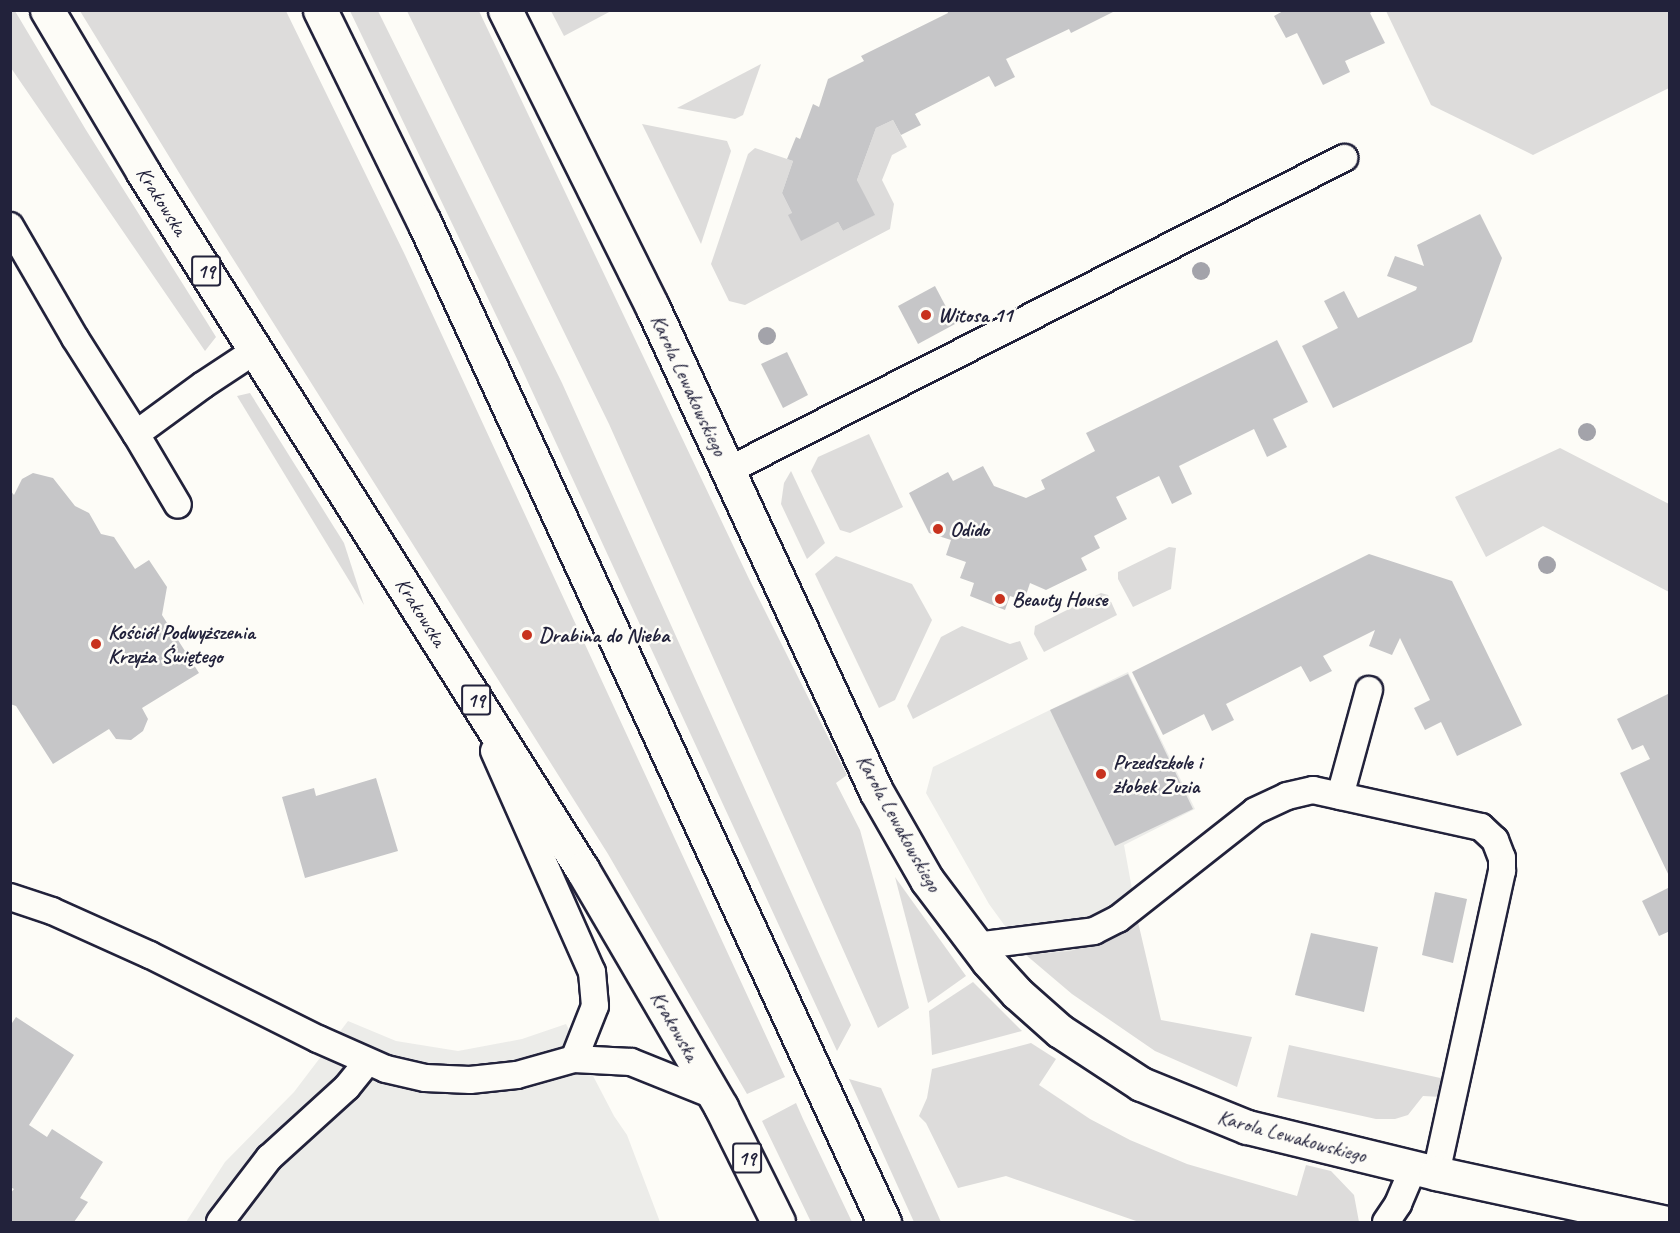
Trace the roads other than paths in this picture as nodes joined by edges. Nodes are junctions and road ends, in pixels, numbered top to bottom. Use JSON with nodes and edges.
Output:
{"nodes":[{"id":1,"x":47,"y":10,"type":"edge"},
{"id":2,"x":320,"y":10,"type":"edge"},
{"id":3,"x":506,"y":10,"type":"edge"},
{"id":4,"x":1344,"y":158,"type":"dead end"},
{"id":5,"x":10,"y":226,"type":"edge"},
{"id":6,"x":256,"y":350,"type":"junction"},
{"id":7,"x":136,"y":434,"type":"junction"},
{"id":8,"x":729,"y":470,"type":"junction"},
{"id":9,"x":178,"y":505,"type":"dead end"},
{"id":10,"x":460,"y":675,"type":"junction"},
{"id":11,"x":1369,"y":690,"type":"dead end"},
{"id":12,"x":1340,"y":796,"type":"junction"},
{"id":13,"x":10,"y":897,"type":"edge"},
{"id":14,"x":976,"y":946,"type":"junction"},
{"id":15,"x":574,"y":1059,"type":"junction"},
{"id":16,"x":367,"y":1062,"type":"junction"},
{"id":17,"x":714,"y":1095,"type":"junction"},
{"id":18,"x":1425,"y":1171,"type":"junction"},
{"id":19,"x":220,"y":1222,"type":"edge"},
{"id":20,"x":778,"y":1222,"type":"edge"},
{"id":21,"x":884,"y":1222,"type":"edge"},
{"id":22,"x":1386,"y":1222,"type":"edge"},
{"id":23,"x":1663,"y":1222,"type":"edge"}],
"edges":[{"from":1,"to":6,"type":"main road","name":"Krakowska","number":"19"},
{"from":2,"to":21,"type":"main road"},
{"from":3,"to":8,"type":"main road","name":"Karola Lewakowskiego"},
{"from":4,"to":8,"type":"lane"},
{"from":5,"to":7,"type":"lane"},
{"from":6,"to":7,"type":"lane"},
{"from":6,"to":10,"type":"main road","name":"Krakowska","number":"19"},
{"from":7,"to":9,"type":"lane"},
{"from":8,"to":14,"type":"main road","name":"Karola Lewakowskiego"},
{"from":10,"to":15,"type":"lane"},
{"from":10,"to":17,"type":"main road","name":"Krakowska","number":"19"},
{"from":11,"to":12,"type":"lane"},
{"from":12,"to":14,"type":"lane"},
{"from":12,"to":18,"type":"lane"},
{"from":13,"to":16,"type":"lane"},
{"from":14,"to":18,"type":"main road","name":"Karola Lewakowskiego"},
{"from":15,"to":16,"type":"lane"},
{"from":15,"to":17,"type":"lane"},
{"from":16,"to":19,"type":"lane"},
{"from":17,"to":20,"type":"main road","name":"Krakowska","number":"19"},
{"from":18,"to":22,"type":"lane"},
{"from":18,"to":23,"type":"main road","name":"Karola Lewakowskiego"}]}
